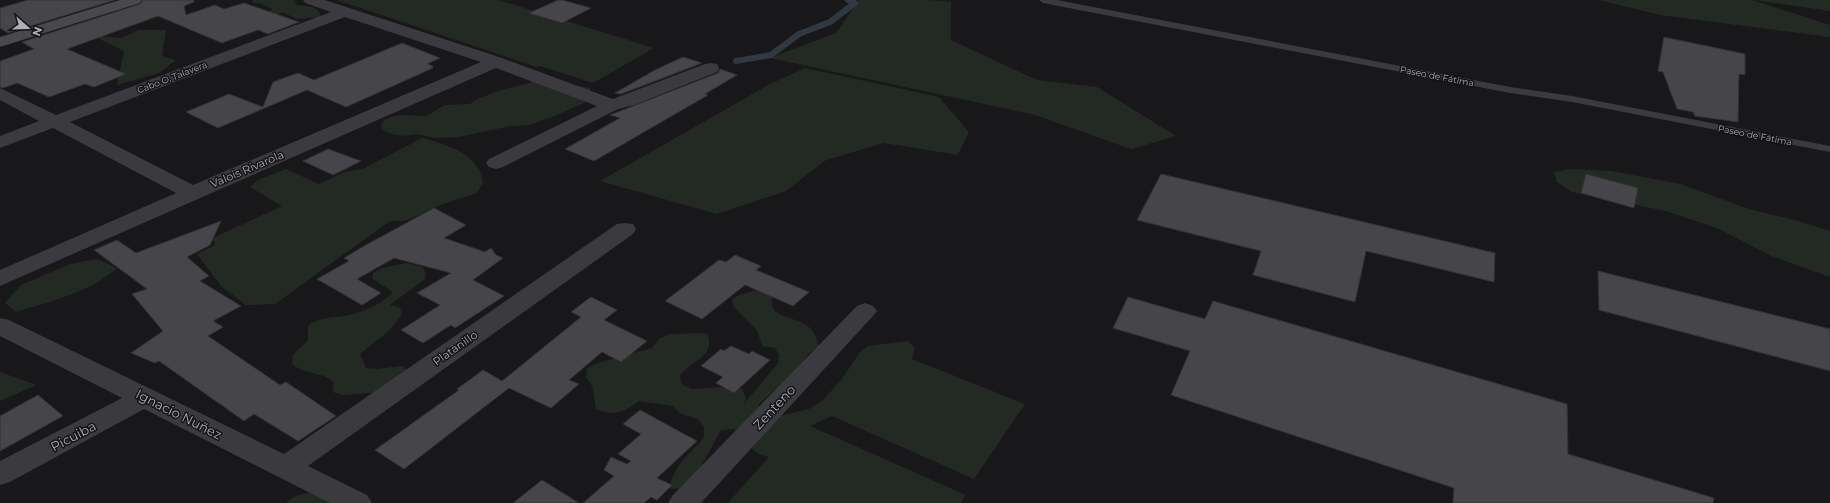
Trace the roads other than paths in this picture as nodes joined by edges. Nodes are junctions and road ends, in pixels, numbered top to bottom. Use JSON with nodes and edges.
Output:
{"nodes":[{"id":1,"x":135,"y":0,"type":"edge"},
{"id":2,"x":310,"y":0,"type":"edge"},
{"id":3,"x":1044,"y":0,"type":"edge"},
{"id":4,"x":344,"y":12,"type":"junction"},
{"id":5,"x":0,"y":42,"type":"edge"},
{"id":6,"x":496,"y":62,"type":"junction"},
{"id":7,"x":711,"y":68,"type":"dead end"},
{"id":8,"x":0,"y":92,"type":"edge"},
{"id":9,"x":612,"y":104,"type":"junction"},
{"id":10,"x":54,"y":122,"type":"junction"},
{"id":11,"x":0,"y":142,"type":"edge"},
{"id":12,"x":1830,"y":149,"type":"edge"},
{"id":13,"x":496,"y":163,"type":"dead end"},
{"id":14,"x":192,"y":193,"type":"junction"},
{"id":15,"x":625,"y":229,"type":"dead end"},
{"id":16,"x":0,"y":279,"type":"edge"},
{"id":17,"x":865,"y":311,"type":"dead end"},
{"id":18,"x":0,"y":326,"type":"edge"},
{"id":19,"x":145,"y":398,"type":"junction"},
{"id":20,"x":285,"y":468,"type":"junction"},
{"id":21,"x":0,"y":474,"type":"edge"},
{"id":22,"x":357,"y":503,"type":"edge"},
{"id":23,"x":683,"y":503,"type":"edge"}],
"edges":[{"from":1,"to":5,"type":"street"},
{"from":2,"to":4,"type":"street"},
{"from":3,"to":12,"type":"lane","name":"Paseo de Fátima"},
{"from":4,"to":6,"type":"street"},
{"from":4,"to":10,"type":"street","name":"Cabo O. Talavera"},
{"from":6,"to":9,"type":"street"},
{"from":6,"to":14,"type":"street","name":"Valois Rivarola"},
{"from":7,"to":9,"type":"street"},
{"from":8,"to":10,"type":"street"},
{"from":9,"to":13,"type":"street"},
{"from":10,"to":11,"type":"street","name":"Cabo O. Talavera"},
{"from":10,"to":14,"type":"street"},
{"from":14,"to":16,"type":"street","name":"Valois Rivarola"},
{"from":15,"to":20,"type":"street","name":"Platanillo"},
{"from":17,"to":23,"type":"street","name":"Zenteno"},
{"from":18,"to":19,"type":"street","name":"Ignacio Nuñez"},
{"from":19,"to":20,"type":"street","name":"Ignacio Nuñez"},
{"from":19,"to":21,"type":"street","name":"Picuiba"},
{"from":20,"to":22,"type":"street","name":"Ignacio Nuñez"}]}
